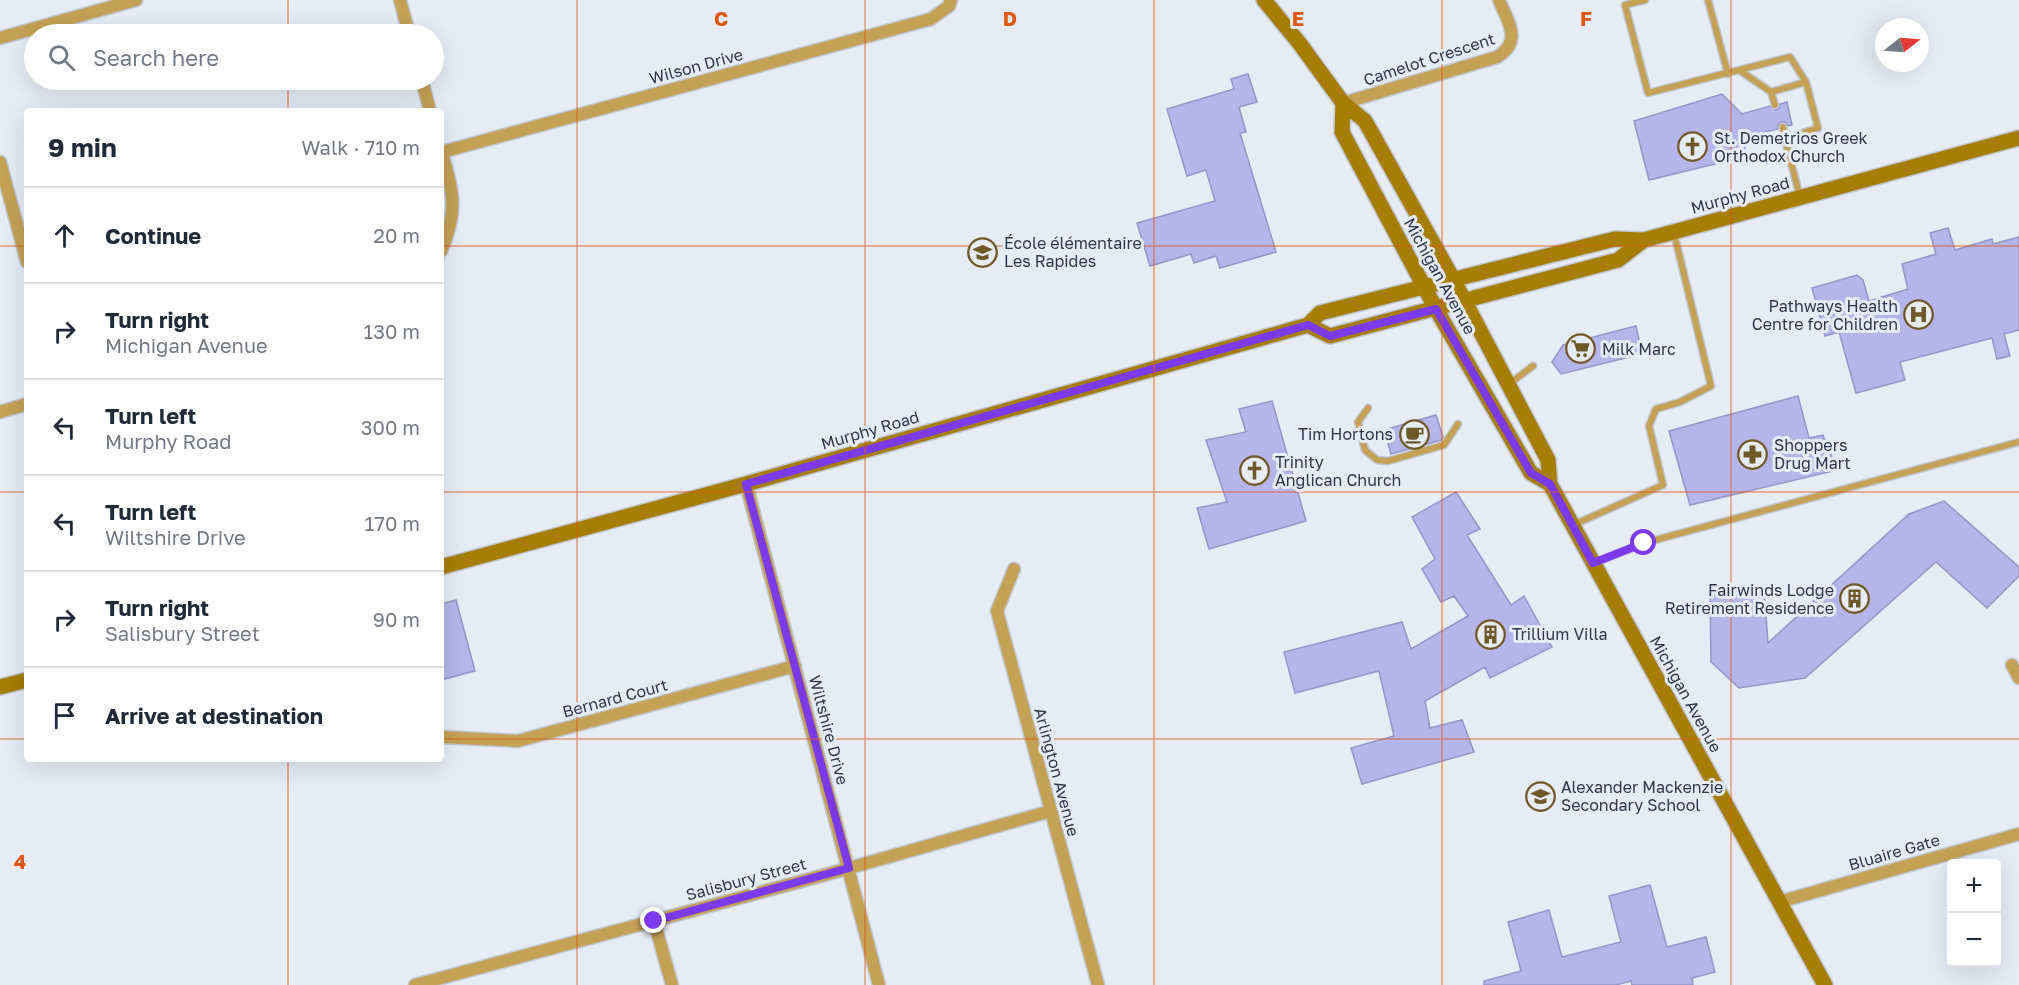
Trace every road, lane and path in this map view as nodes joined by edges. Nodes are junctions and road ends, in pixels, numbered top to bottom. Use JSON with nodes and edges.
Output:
{"nodes":[{"id":1,"x":136,"y":0,"type":"edge"},
{"id":2,"x":400,"y":0,"type":"edge"},
{"id":3,"x":951,"y":0,"type":"edge"},
{"id":4,"x":1264,"y":0,"type":"edge"},
{"id":5,"x":1499,"y":0,"type":"edge"},
{"id":6,"x":1646,"y":0,"type":"edge"},
{"id":7,"x":1708,"y":0,"type":"edge"},
{"id":8,"x":50,"y":24,"type":"edge"},
{"id":9,"x":406,"y":24,"type":"edge"},
{"id":10,"x":24,"y":31,"type":"edge"},
{"id":11,"x":0,"y":38,"type":"edge"},
{"id":12,"x":1739,"y":70,"type":"junction"},
{"id":13,"x":1728,"y":74,"type":"junction"},
{"id":14,"x":1806,"y":82,"type":"junction"},
{"id":15,"x":425,"y":90,"type":"edge"},
{"id":16,"x":1771,"y":92,"type":"junction"},
{"id":17,"x":1343,"y":103,"type":"junction"},
{"id":18,"x":1775,"y":105,"type":"dead end"},
{"id":19,"x":429,"y":108,"type":"edge"},
{"id":20,"x":1783,"y":127,"type":"dead end"},
{"id":21,"x":2019,"y":138,"type":"edge"},
{"id":22,"x":1785,"y":139,"type":"junction"},
{"id":23,"x":444,"y":150,"type":"edge"},
{"id":24,"x":444,"y":161,"type":"edge"},
{"id":25,"x":0,"y":162,"type":"edge"},
{"id":26,"x":1801,"y":198,"type":"junction"},
{"id":27,"x":1674,"y":232,"type":"junction"},
{"id":28,"x":1644,"y":240,"type":"junction"},
{"id":29,"x":444,"y":245,"type":"edge"},
{"id":30,"x":24,"y":251,"type":"edge"},
{"id":31,"x":1453,"y":279,"type":"junction"},
{"id":32,"x":1424,"y":286,"type":"junction"},
{"id":33,"x":1464,"y":301,"type":"junction"},
{"id":34,"x":1436,"y":309,"type":"junction"},
{"id":35,"x":1308,"y":325,"type":"junction"},
{"id":36,"x":1533,"y":366,"type":"dead end"},
{"id":37,"x":1508,"y":384,"type":"junction"},
{"id":38,"x":24,"y":405,"type":"edge"},
{"id":39,"x":1368,"y":408,"type":"dead end"},
{"id":40,"x":0,"y":412,"type":"edge"},
{"id":41,"x":1458,"y":424,"type":"dead end"},
{"id":42,"x":2019,"y":442,"type":"edge"},
{"id":43,"x":746,"y":484,"type":"junction"},
{"id":44,"x":1550,"y":484,"type":"junction"},
{"id":45,"x":1572,"y":525,"type":"junction"},
{"id":46,"x":1593,"y":563,"type":"junction"},
{"id":47,"x":444,"y":566,"type":"edge"},
{"id":48,"x":1014,"y":569,"type":"dead end"},
{"id":49,"x":2012,"y":665,"type":"dead end"},
{"id":50,"x":795,"y":666,"type":"junction"},
{"id":51,"x":2019,"y":678,"type":"edge"},
{"id":52,"x":24,"y":681,"type":"edge"},
{"id":53,"x":0,"y":687,"type":"edge"},
{"id":54,"x":444,"y":737,"type":"edge"},
{"id":55,"x":1051,"y":811,"type":"junction"},
{"id":56,"x":2019,"y":834,"type":"edge"},
{"id":57,"x":849,"y":868,"type":"junction"},
{"id":58,"x":1779,"y":902,"type":"junction"},
{"id":59,"x":654,"y":921,"type":"junction"},
{"id":60,"x":415,"y":985,"type":"edge"},
{"id":61,"x":672,"y":985,"type":"edge"},
{"id":62,"x":879,"y":985,"type":"edge"},
{"id":63,"x":1098,"y":985,"type":"edge"},
{"id":64,"x":1825,"y":985,"type":"edge"}],
"edges":[{"from":1,"to":8,"type":"street"},
{"from":2,"to":9,"type":"street"},
{"from":3,"to":23,"type":"street","name":"Wilson Drive"},
{"from":4,"to":17,"type":"street","name":"Michigan Avenue"},
{"from":5,"to":17,"type":"street","name":"Camelot Crescent"},
{"from":6,"to":13,"type":"lane"},
{"from":7,"to":13,"type":"lane"},
{"from":10,"to":11,"type":"street"},
{"from":12,"to":13,"type":"lane"},
{"from":12,"to":14,"type":"lane"},
{"from":12,"to":16,"type":"lane"},
{"from":14,"to":16,"type":"lane"},
{"from":14,"to":22,"type":"lane"},
{"from":15,"to":19,"type":"street"},
{"from":16,"to":18,"type":"lane"},
{"from":17,"to":31,"type":"street","name":"Michigan Avenue"},
{"from":17,"to":32,"type":"street","name":"Michigan Avenue"},
{"from":20,"to":22,"type":"lane"},
{"from":21,"to":26,"type":"street","name":"Murphy Road"},
{"from":22,"to":26,"type":"lane"},
{"from":24,"to":29,"type":"street"},
{"from":25,"to":30,"type":"street"},
{"from":26,"to":27,"type":"street","name":"Murphy Road"},
{"from":27,"to":28,"type":"street","name":"Murphy Road"},
{"from":27,"to":45,"type":"lane"},
{"from":28,"to":31,"type":"street","name":"Murphy Road"},
{"from":28,"to":33,"type":"street","name":"Murphy Road"},
{"from":31,"to":32,"type":"street","name":"Murphy Road"},
{"from":31,"to":33,"type":"street","name":"Michigan Avenue"},
{"from":32,"to":34,"type":"street","name":"Michigan Avenue"},
{"from":32,"to":35,"type":"street","name":"Murphy Road"},
{"from":33,"to":34,"type":"street","name":"Murphy Road"},
{"from":33,"to":37,"type":"street","name":"Michigan Avenue"},
{"from":34,"to":35,"type":"street","name":"Murphy Road"},
{"from":34,"to":44,"type":"street","name":"Michigan Avenue"},
{"from":35,"to":43,"type":"street","name":"Murphy Road"},
{"from":36,"to":37,"type":"lane"},
{"from":37,"to":44,"type":"street","name":"Michigan Avenue"},
{"from":38,"to":40,"type":"street"},
{"from":39,"to":41,"type":"lane"},
{"from":42,"to":46,"type":"lane"},
{"from":43,"to":47,"type":"street","name":"Murphy Road"},
{"from":43,"to":50,"type":"street","name":"Wiltshire Drive"},
{"from":44,"to":45,"type":"street","name":"Michigan Avenue"},
{"from":45,"to":46,"type":"street","name":"Michigan Avenue"},
{"from":46,"to":58,"type":"street","name":"Michigan Avenue"},
{"from":48,"to":55,"type":"street","name":"Arlington Avenue"},
{"from":49,"to":51,"type":"street"},
{"from":50,"to":54,"type":"street","name":"Bernard Court"},
{"from":50,"to":57,"type":"street","name":"Wiltshire Drive"},
{"from":52,"to":53,"type":"street"},
{"from":55,"to":57,"type":"street","name":"Salisbury Street"},
{"from":55,"to":63,"type":"street","name":"Arlington Avenue"},
{"from":56,"to":58,"type":"street","name":"Bluaire Gate"},
{"from":57,"to":59,"type":"street","name":"Salisbury Street"},
{"from":57,"to":62,"type":"street","name":"Wiltshire Drive"},
{"from":58,"to":64,"type":"street","name":"Michigan Avenue"},
{"from":59,"to":60,"type":"street","name":"Salisbury Street"},
{"from":59,"to":61,"type":"street"}]}
